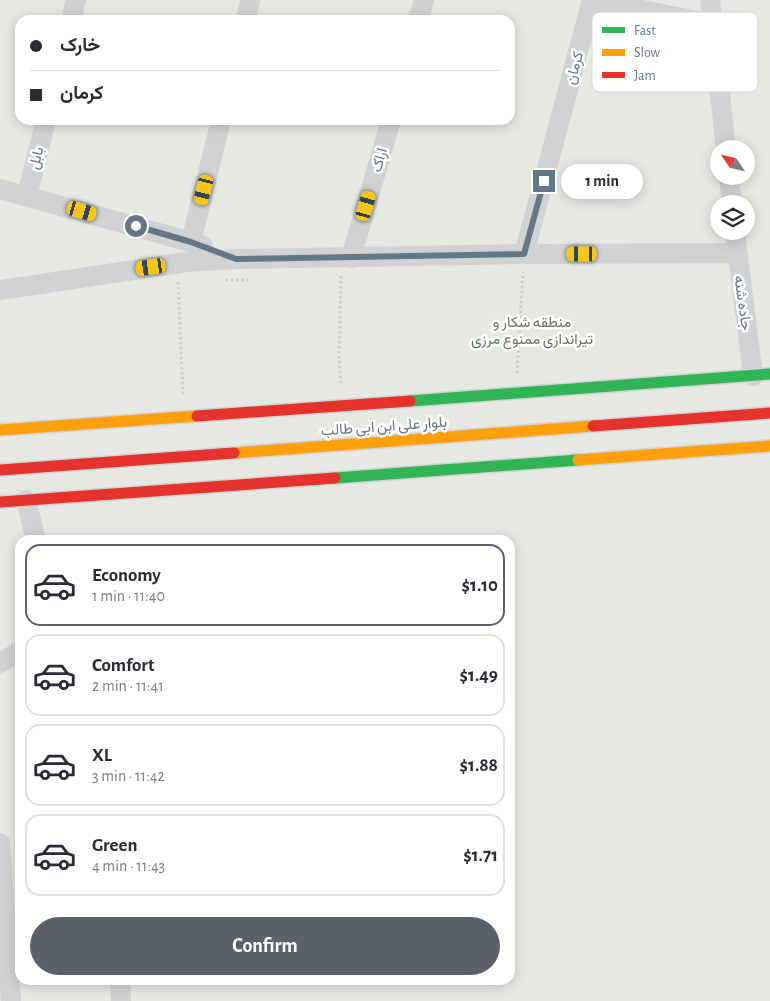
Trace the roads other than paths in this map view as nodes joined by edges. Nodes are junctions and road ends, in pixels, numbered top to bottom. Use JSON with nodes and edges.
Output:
{"nodes":[{"id":1,"x":76,"y":0,"type":"edge"},
{"id":2,"x":250,"y":0,"type":"edge"},
{"id":3,"x":424,"y":0,"type":"edge"},
{"id":4,"x":592,"y":0,"type":"edge"},
{"id":5,"x":652,"y":12,"type":"edge"},
{"id":6,"x":72,"y":15,"type":"edge"},
{"id":7,"x":247,"y":15,"type":"edge"},
{"id":8,"x":420,"y":15,"type":"edge"},
{"id":9,"x":720,"y":92,"type":"edge"},
{"id":10,"x":45,"y":125,"type":"edge"},
{"id":11,"x":220,"y":125,"type":"edge"},
{"id":12,"x":390,"y":125,"type":"edge"},
{"id":13,"x":725,"y":140,"type":"edge"},
{"id":14,"x":0,"y":189,"type":"edge"},
{"id":15,"x":27,"y":196,"type":"junction"},
{"id":16,"x":735,"y":240,"type":"edge"},
{"id":17,"x":191,"y":242,"type":"junction"},
{"id":18,"x":737,"y":253,"type":"junction"},
{"id":19,"x":524,"y":254,"type":"junction"},
{"id":20,"x":236,"y":259,"type":"junction"},
{"id":21,"x":351,"y":267,"type":"junction"},
{"id":22,"x":0,"y":290,"type":"edge"},
{"id":23,"x":761,"y":375,"type":"edge"},
{"id":24,"x":770,"y":412,"type":"edge"},
{"id":25,"x":0,"y":430,"type":"edge"},
{"id":26,"x":770,"y":446,"type":"edge"},
{"id":27,"x":0,"y":470,"type":"edge"},
{"id":28,"x":26,"y":500,"type":"junction"},
{"id":29,"x":0,"y":502,"type":"edge"},
{"id":30,"x":35,"y":535,"type":"edge"},
{"id":31,"x":15,"y":654,"type":"edge"},
{"id":32,"x":0,"y":663,"type":"edge"},
{"id":33,"x":0,"y":843,"type":"edge"},
{"id":34,"x":120,"y":985,"type":"edge"},
{"id":35,"x":11,"y":1001,"type":"edge"},
{"id":36,"x":121,"y":1001,"type":"edge"}],
"edges":[{"from":1,"to":6,"type":"street"},
{"from":2,"to":7,"type":"street"},
{"from":3,"to":8,"type":"street"},
{"from":4,"to":5,"type":"street","name":"کرمان"},
{"from":4,"to":19,"type":"street","name":"کرمان"},
{"from":9,"to":13,"type":"street"},
{"from":10,"to":15,"type":"street","name":"بابل"},
{"from":11,"to":17,"type":"street"},
{"from":12,"to":21,"type":"street","name":"اراک"},
{"from":14,"to":15,"type":"street"},
{"from":15,"to":17,"type":"street"},
{"from":16,"to":18,"type":"street","name":"جاده شنه"},
{"from":17,"to":20,"type":"street"},
{"from":18,"to":19,"type":"street"},
{"from":18,"to":23,"type":"street","name":"جاده شنه"},
{"from":19,"to":21,"type":"street"},
{"from":20,"to":21,"type":"street"},
{"from":20,"to":22,"type":"street"},
{"from":23,"to":25,"type":"main road","name":"بلوار علی ابن ابی طالب"},
{"from":24,"to":27,"type":"main road","name":"بلوار علی ابن ابی طالب"},
{"from":26,"to":28,"type":"main road"},
{"from":28,"to":29,"type":"main road"},
{"from":28,"to":30,"type":"street"},
{"from":31,"to":32,"type":"street"},
{"from":33,"to":35,"type":"street"},
{"from":34,"to":36,"type":"street"}]}
